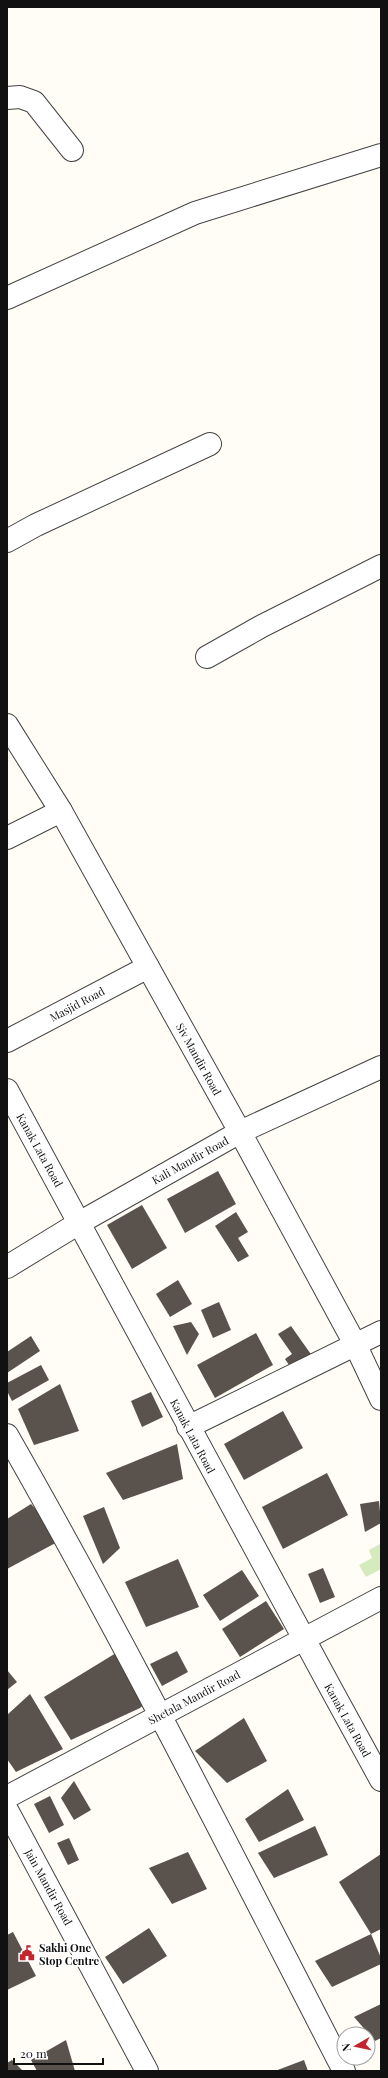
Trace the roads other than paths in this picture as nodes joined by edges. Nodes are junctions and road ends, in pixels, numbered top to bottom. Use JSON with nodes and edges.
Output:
{"nodes":[{"id":1,"x":7,"y":98,"type":"edge"},
{"id":2,"x":72,"y":150,"type":"dead end"},
{"id":3,"x":381,"y":155,"type":"edge"},
{"id":4,"x":7,"y":298,"type":"edge"},
{"id":5,"x":210,"y":444,"type":"dead end"},
{"id":6,"x":7,"y":541,"type":"edge"},
{"id":7,"x":381,"y":566,"type":"edge"},
{"id":8,"x":207,"y":657,"type":"dead end"},
{"id":9,"x":7,"y":725,"type":"edge"},
{"id":10,"x":61,"y":811,"type":"junction"},
{"id":11,"x":7,"y":838,"type":"edge"},
{"id":12,"x":148,"y":967,"type":"junction"},
{"id":13,"x":7,"y":1041,"type":"edge"},
{"id":14,"x":381,"y":1067,"type":"edge"},
{"id":15,"x":7,"y":1090,"type":"edge"},
{"id":16,"x":240,"y":1132,"type":"junction"},
{"id":17,"x":79,"y":1222,"type":"junction"},
{"id":18,"x":7,"y":1267,"type":"edge"},
{"id":19,"x":381,"y":1332,"type":"edge"},
{"id":20,"x":355,"y":1344,"type":"junction"},
{"id":21,"x":381,"y":1399,"type":"edge"},
{"id":22,"x":188,"y":1427,"type":"junction"},
{"id":23,"x":7,"y":1435,"type":"edge"},
{"id":24,"x":381,"y":1598,"type":"edge"},
{"id":25,"x":303,"y":1639,"type":"junction"},
{"id":26,"x":160,"y":1714,"type":"junction"},
{"id":27,"x":381,"y":1780,"type":"edge"},
{"id":28,"x":7,"y":1797,"type":"edge"},
{"id":29,"x":7,"y":1810,"type":"edge"},
{"id":30,"x":147,"y":2071,"type":"edge"},
{"id":31,"x":344,"y":2071,"type":"edge"}],
"edges":[{"from":1,"to":2,"type":"street"},
{"from":3,"to":4,"type":"street"},
{"from":5,"to":6,"type":"street"},
{"from":7,"to":8,"type":"street"},
{"from":9,"to":10,"type":"street","name":"Siv Mandir Road"},
{"from":10,"to":11,"type":"street"},
{"from":10,"to":12,"type":"street","name":"Siv Mandir Road"},
{"from":12,"to":13,"type":"street","name":"Masjid Road"},
{"from":12,"to":16,"type":"street","name":"Siv Mandir Road"},
{"from":14,"to":16,"type":"street","name":"Kali Mandir Road"},
{"from":15,"to":17,"type":"street","name":"Kanak Lata Road"},
{"from":16,"to":17,"type":"street","name":"Kali Mandir Road"},
{"from":16,"to":20,"type":"street","name":"Siv Mandir Road"},
{"from":17,"to":18,"type":"street","name":"Kali Mandir Road"},
{"from":17,"to":22,"type":"street","name":"Kanak Lata Road"},
{"from":19,"to":20,"type":"street"},
{"from":20,"to":21,"type":"street","name":"Siv Mandir Road"},
{"from":20,"to":22,"type":"street"},
{"from":22,"to":25,"type":"street","name":"Kanak Lata Road"},
{"from":23,"to":26,"type":"street"},
{"from":24,"to":25,"type":"street","name":"Shetala Mandir Road"},
{"from":25,"to":26,"type":"street","name":"Shetala Mandir Road"},
{"from":25,"to":27,"type":"street","name":"Kanak Lata Road"},
{"from":26,"to":28,"type":"street","name":"Shetala Mandir Road"},
{"from":26,"to":31,"type":"street"},
{"from":29,"to":30,"type":"street","name":"Jain Mandir Road"}]}
